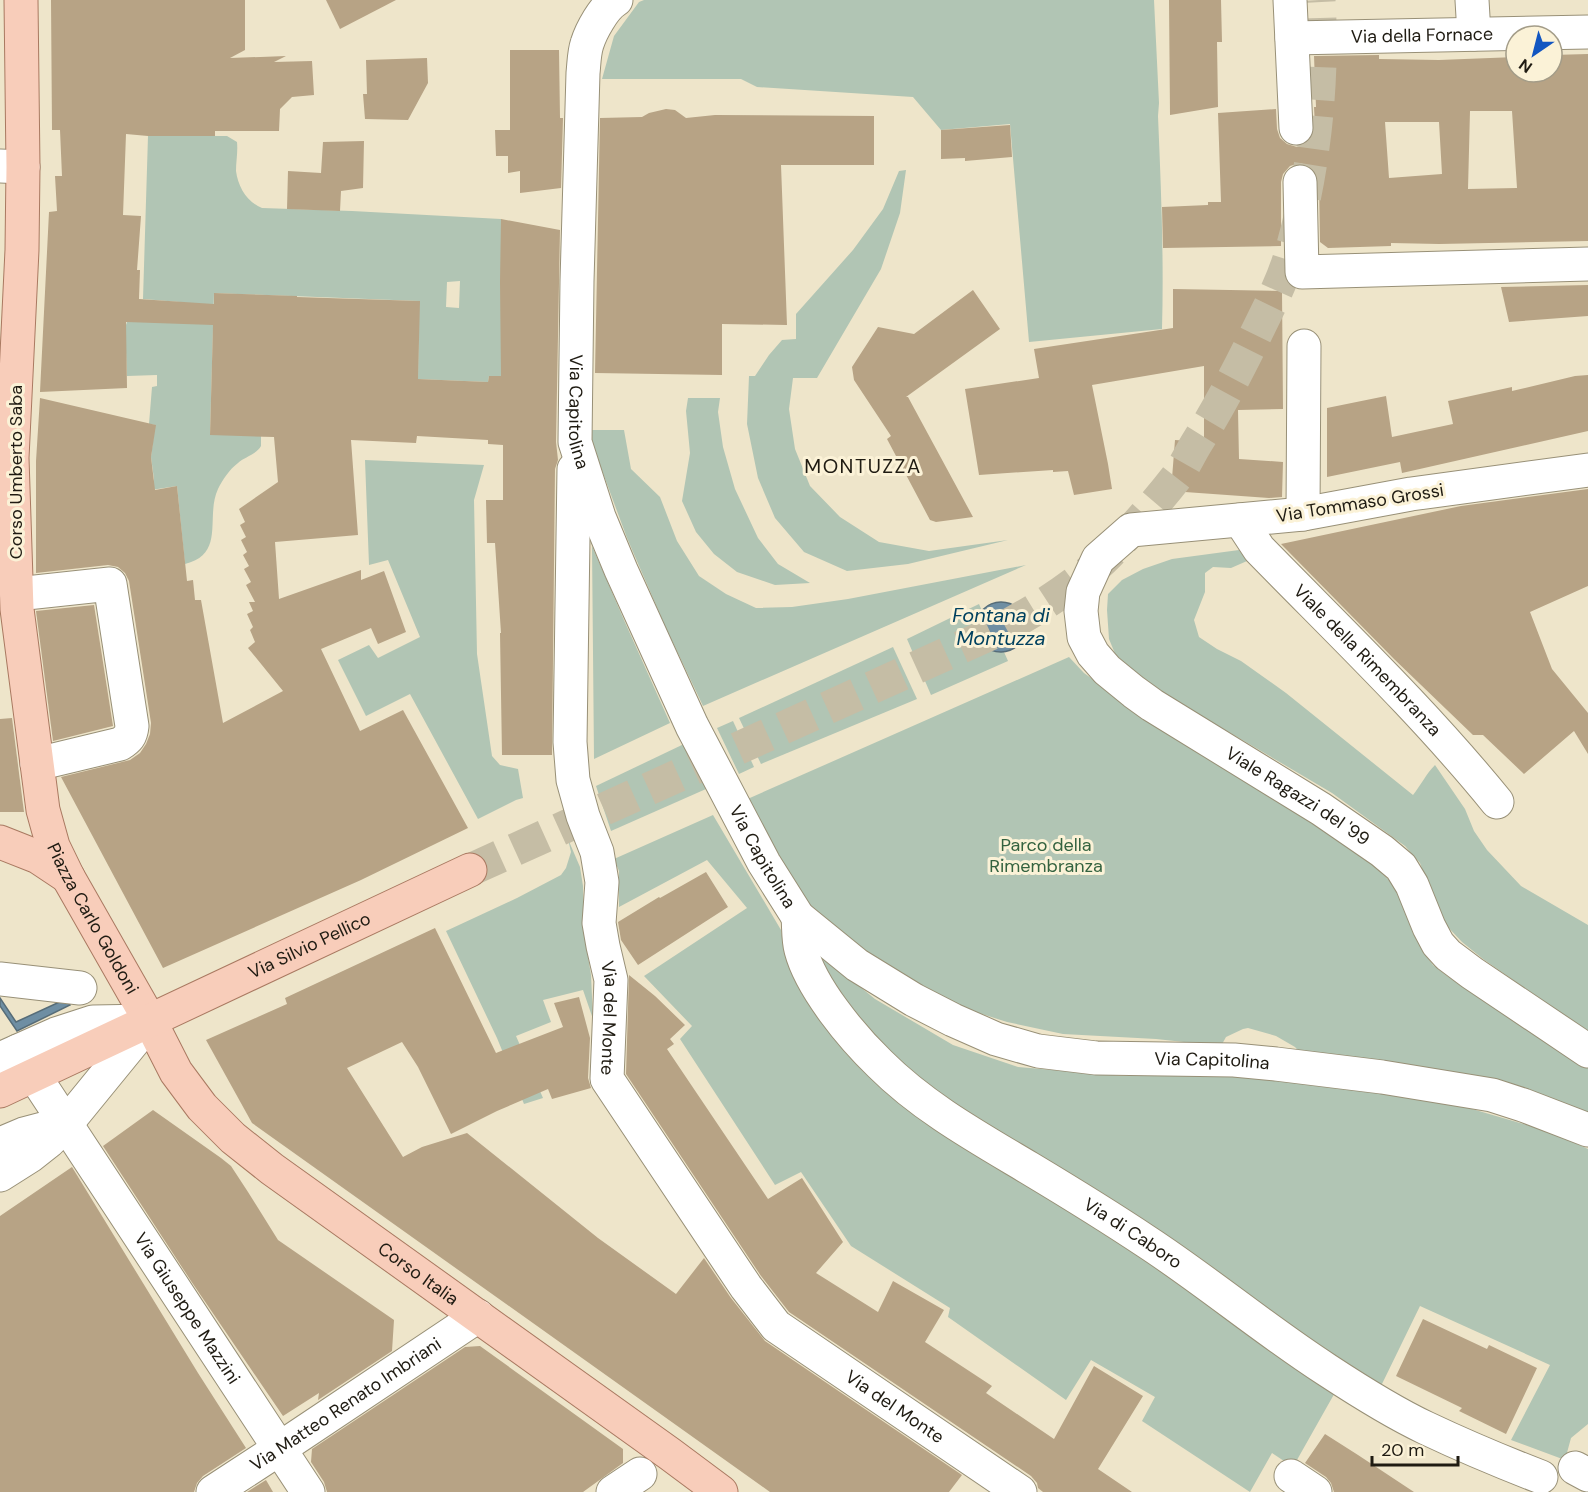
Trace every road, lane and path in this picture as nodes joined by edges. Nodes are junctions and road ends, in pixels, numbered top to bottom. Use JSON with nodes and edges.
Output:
{"nodes":[{"id":1,"x":21,"y":0,"type":"edge"},
{"id":2,"x":616,"y":0,"type":"edge"},
{"id":3,"x":1290,"y":0,"type":"edge"},
{"id":4,"x":1472,"y":0,"type":"edge"},
{"id":5,"x":1588,"y":32,"type":"edge"},
{"id":6,"x":1474,"y":34,"type":"junction"},
{"id":7,"x":1292,"y":38,"type":"junction"},
{"id":8,"x":1296,"y":128,"type":"dead end"},
{"id":9,"x":12,"y":166,"type":"edge"},
{"id":10,"x":1300,"y":182,"type":"dead end"},
{"id":11,"x":1588,"y":264,"type":"edge"},
{"id":12,"x":1304,"y":346,"type":"dead end"},
{"id":13,"x":575,"y":442,"type":"junction"},
{"id":14,"x":1588,"y":470,"type":"edge"},
{"id":15,"x":1303,"y":514,"type":"junction"},
{"id":16,"x":1240,"y":520,"type":"junction"},
{"id":17,"x":1131,"y":530,"type":"joint"},
{"id":18,"x":11,"y":603,"type":"edge"},
{"id":19,"x":37,"y":764,"type":"junction"},
{"id":20,"x":1497,"y":802,"type":"dead end"},
{"id":21,"x":43,"y":810,"type":"joint"},
{"id":22,"x":0,"y":842,"type":"edge"},
{"id":23,"x":470,"y":870,"type":"tunnel mouth"},
{"id":24,"x":68,"y":878,"type":"junction"},
{"id":25,"x":798,"y":917,"type":"junction"},
{"id":26,"x":0,"y":979,"type":"edge"},
{"id":27,"x":80,"y":988,"type":"dead end"},
{"id":28,"x":150,"y":1021,"type":"junction"},
{"id":29,"x":1588,"y":1051,"type":"edge"},
{"id":30,"x":18,"y":1061,"type":"edge"},
{"id":31,"x":0,"y":1091,"type":"edge"},
{"id":32,"x":66,"y":1124,"type":"junction"},
{"id":33,"x":1588,"y":1130,"type":"edge"},
{"id":34,"x":0,"y":1144,"type":"edge"},
{"id":35,"x":0,"y":1175,"type":"edge"},
{"id":36,"x":477,"y":1316,"type":"junction"},
{"id":37,"x":279,"y":1449,"type":"junction"},
{"id":38,"x":1541,"y":1477,"type":"dead end"},
{"id":39,"x":213,"y":1492,"type":"edge"},
{"id":40,"x":308,"y":1492,"type":"edge"},
{"id":41,"x":721,"y":1492,"type":"edge"},
{"id":42,"x":1020,"y":1492,"type":"edge"}],
"edges":[{"from":1,"to":9,"type":"main road","name":"Corso Umberto Saba"},
{"from":2,"to":13,"type":"street","name":"Via Capitolina"},
{"from":3,"to":7,"type":"street"},
{"from":4,"to":6,"type":"street"},
{"from":5,"to":6,"type":"street","name":"Via della Fornace"},
{"from":6,"to":7,"type":"street","name":"Via della Fornace"},
{"from":7,"to":8,"type":"street"},
{"from":9,"to":18,"type":"main road","name":"Corso Umberto Saba"},
{"from":10,"to":11,"type":"street"},
{"from":12,"to":15,"type":"street"},
{"from":13,"to":25,"type":"street","name":"Via Capitolina"},
{"from":13,"to":42,"type":"street","name":"Via del Monte"},
{"from":14,"to":15,"type":"street","name":"Via Tommaso Grossi"},
{"from":15,"to":16,"type":"street","name":"Via Tommaso Grossi"},
{"from":16,"to":17,"type":"street","name":"Via Tommaso Grossi"},
{"from":16,"to":20,"type":"street","name":"Viale della Rimembranza"},
{"from":17,"to":29,"type":"street","name":"Viale Ragazzi del '99"},
{"from":18,"to":19,"type":"main road","name":"Corso Umberto Saba"},
{"from":18,"to":19,"type":"street"},
{"from":19,"to":21,"type":"main road","name":"Corso Umberto Saba"},
{"from":21,"to":24,"type":"main road","name":"Piazza Carlo Goldoni"},
{"from":22,"to":24,"type":"main road"},
{"from":23,"to":28,"type":"main road","name":"Via Silvio Pellico"},
{"from":24,"to":28,"type":"main road","name":"Piazza Carlo Goldoni"},
{"from":25,"to":33,"type":"street","name":"Via Capitolina"},
{"from":25,"to":38,"type":"street","name":"Via di Caboro"},
{"from":26,"to":27,"type":"street"},
{"from":28,"to":30,"type":"main road"},
{"from":28,"to":32,"type":"street"},
{"from":28,"to":36,"type":"main road","name":"Corso Italia"},
{"from":30,"to":31,"type":"main road"},
{"from":30,"to":32,"type":"street"},
{"from":32,"to":34,"type":"street"},
{"from":32,"to":35,"type":"street"},
{"from":32,"to":37,"type":"street","name":"Via Giuseppe Mazzini"},
{"from":36,"to":37,"type":"street","name":"Via Matteo Renato Imbriani"},
{"from":36,"to":41,"type":"main road","name":"Corso Italia"},
{"from":37,"to":39,"type":"street","name":"Via Matteo Renato Imbriani"},
{"from":37,"to":40,"type":"street","name":"Via Giuseppe Mazzini"}]}
